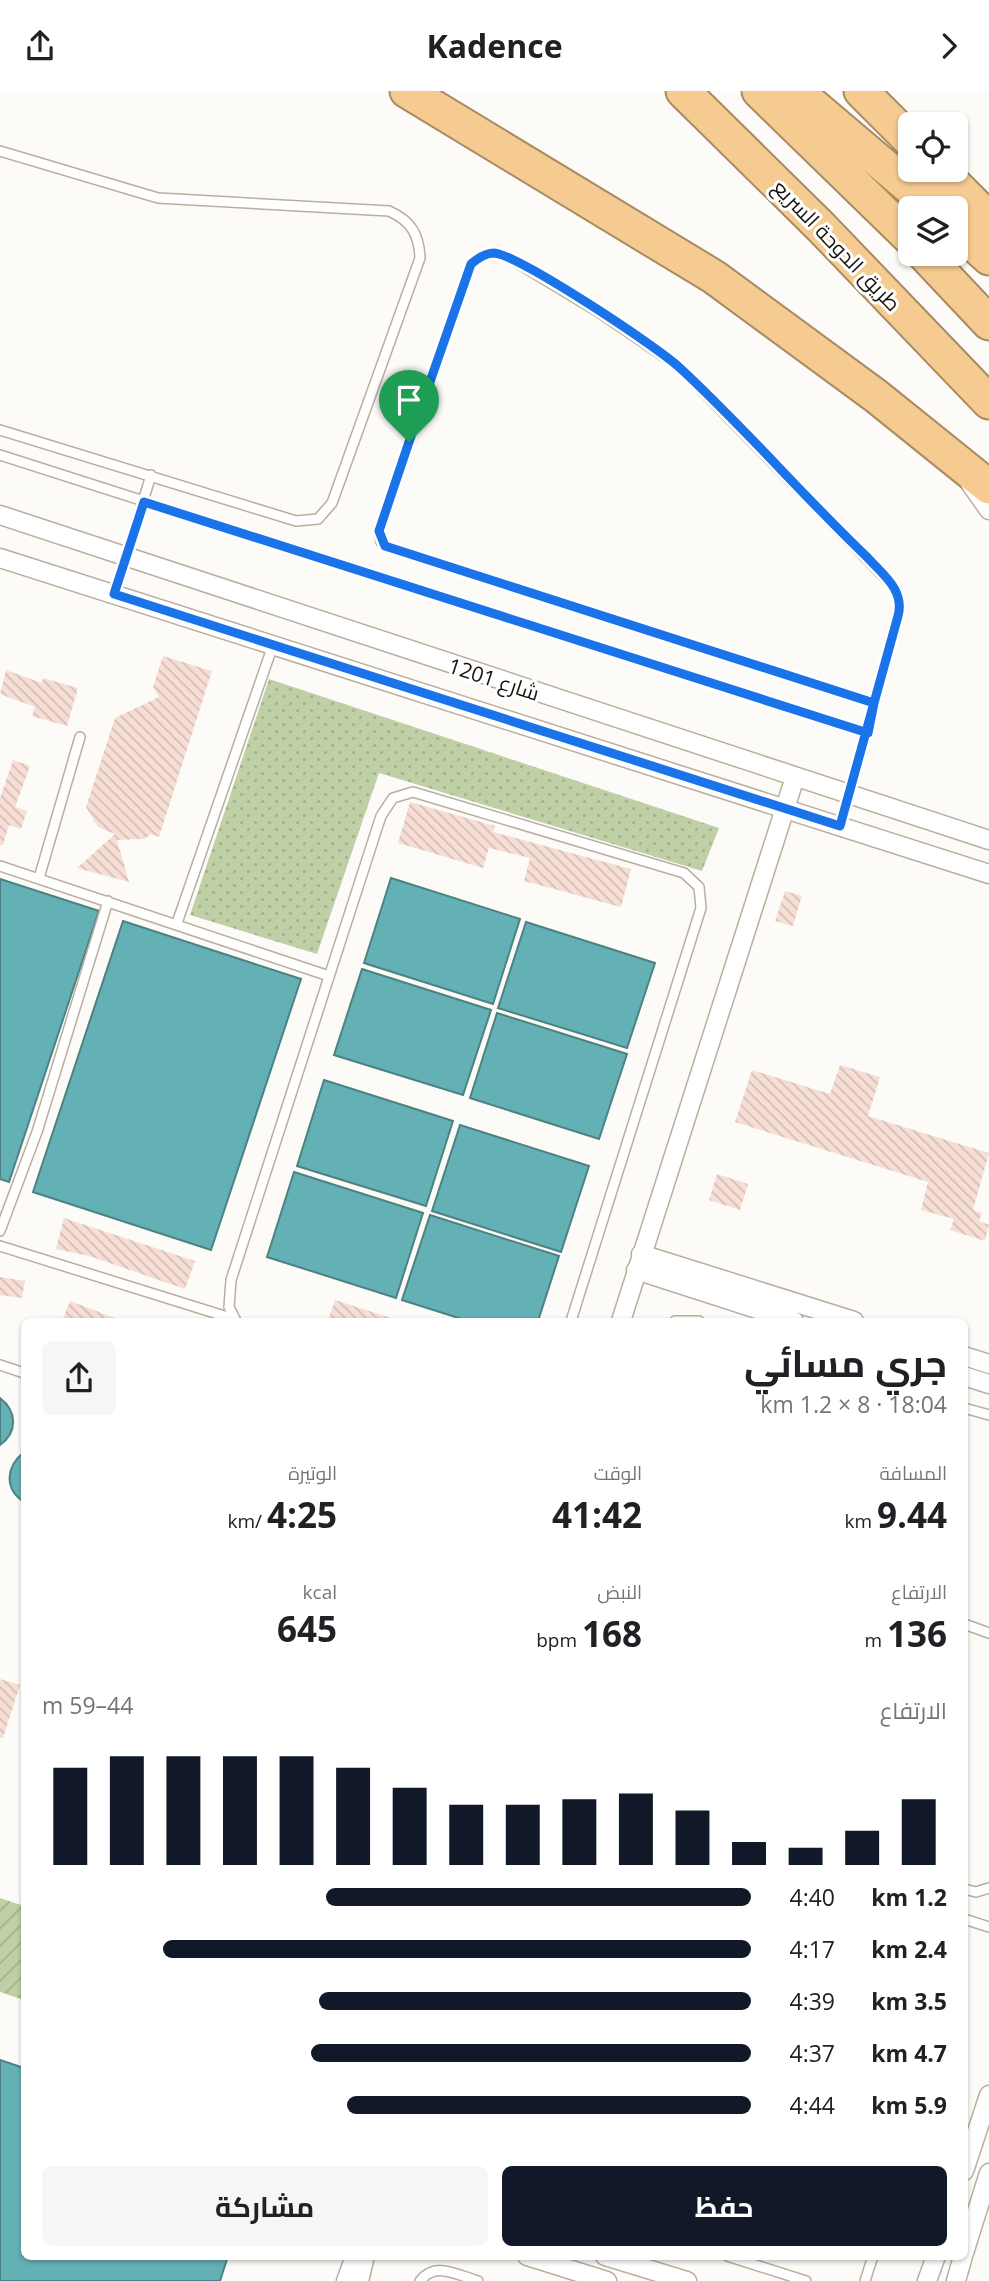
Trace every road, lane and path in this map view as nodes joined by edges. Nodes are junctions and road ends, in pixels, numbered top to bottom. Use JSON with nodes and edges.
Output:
{"nodes":[{"id":1,"x":407,"y":91,"type":"edge"},
{"id":2,"x":683,"y":91,"type":"edge"},
{"id":3,"x":759,"y":91,"type":"edge"},
{"id":4,"x":796,"y":91,"type":"edge"},
{"id":5,"x":861,"y":91,"type":"edge"},
{"id":6,"x":898,"y":128,"type":"edge"},
{"id":7,"x":0,"y":151,"type":"edge"},
{"id":8,"x":952,"y":182,"type":"edge"},
{"id":9,"x":920,"y":196,"type":"edge"},
{"id":10,"x":989,"y":219,"type":"edge"},
{"id":11,"x":898,"y":226,"type":"edge"},
{"id":12,"x":968,"y":239,"type":"edge"},
{"id":13,"x":989,"y":258,"type":"edge"},
{"id":14,"x":935,"y":266,"type":"edge"},
{"id":15,"x":989,"y":323,"type":"edge"},
{"id":16,"x":989,"y":403,"type":"edge"},
{"id":17,"x":0,"y":429,"type":"edge"},
{"id":18,"x":0,"y":455,"type":"edge"},
{"id":19,"x":962,"y":467,"type":"junction"},
{"id":20,"x":151,"y":475,"type":"junction"},
{"id":21,"x":989,"y":487,"type":"edge"},
{"id":22,"x":144,"y":502,"type":"junction"},
{"id":23,"x":989,"y":510,"type":"edge"},
{"id":24,"x":0,"y":515,"type":"edge"},
{"id":25,"x":0,"y":558,"type":"edge"},
{"id":26,"x":126,"y":559,"type":"junction"},
{"id":27,"x":114,"y":594,"type":"junction"},
{"id":28,"x":273,"y":645,"type":"junction"},
{"id":29,"x":874,"y":703,"type":"junction"},
{"id":30,"x":868,"y":733,"type":"junction"},
{"id":31,"x":80,"y":737,"type":"dead end"},
{"id":32,"x":795,"y":777,"type":"junction"},
{"id":33,"x":849,"y":795,"type":"junction"},
{"id":34,"x":784,"y":809,"type":"junction"},
{"id":35,"x":840,"y":826,"type":"junction"},
{"id":36,"x":989,"y":840,"type":"edge"},
{"id":37,"x":0,"y":866,"type":"edge"},
{"id":38,"x":989,"y":874,"type":"edge"},
{"id":39,"x":38,"y":878,"type":"junction"},
{"id":40,"x":108,"y":901,"type":"junction"},
{"id":41,"x":177,"y":923,"type":"junction"},
{"id":42,"x":329,"y":976,"type":"junction"},
{"id":43,"x":0,"y":1231,"type":"edge"},
{"id":44,"x":0,"y":1246,"type":"edge"},
{"id":45,"x":638,"y":1262,"type":"junction"},
{"id":46,"x":214,"y":1317,"type":"edge"},
{"id":47,"x":234,"y":1318,"type":"edge"},
{"id":48,"x":572,"y":1318,"type":"edge"},
{"id":49,"x":622,"y":1318,"type":"edge"},
{"id":50,"x":786,"y":1318,"type":"edge"},
{"id":51,"x":843,"y":1318,"type":"edge"},
{"id":52,"x":968,"y":1357,"type":"edge"},
{"id":53,"x":989,"y":1364,"type":"edge"},
{"id":54,"x":0,"y":1365,"type":"edge"},
{"id":55,"x":21,"y":1372,"type":"edge"},
{"id":56,"x":968,"y":1377,"type":"edge"},
{"id":57,"x":989,"y":1384,"type":"edge"},
{"id":58,"x":968,"y":1409,"type":"edge"},
{"id":59,"x":989,"y":1415,"type":"edge"},
{"id":60,"x":968,"y":1626,"type":"edge"},
{"id":61,"x":989,"y":1633,"type":"edge"},
{"id":62,"x":989,"y":1888,"type":"edge"},
{"id":63,"x":968,"y":1890,"type":"edge"},
{"id":64,"x":968,"y":1920,"type":"edge"},
{"id":65,"x":989,"y":1927,"type":"edge"},
{"id":66,"x":989,"y":2095,"type":"edge"},
{"id":67,"x":968,"y":2159,"type":"edge"},
{"id":68,"x":989,"y":2173,"type":"edge"},
{"id":69,"x":968,"y":2241,"type":"edge"},
{"id":70,"x":354,"y":2260,"type":"edge"},
{"id":71,"x":364,"y":2260,"type":"edge"},
{"id":72,"x":540,"y":2260,"type":"edge"},
{"id":73,"x":629,"y":2260,"type":"edge"},
{"id":74,"x":740,"y":2260,"type":"edge"},
{"id":75,"x":872,"y":2260,"type":"edge"},
{"id":76,"x":935,"y":2260,"type":"edge"},
{"id":77,"x":962,"y":2260,"type":"edge"},
{"id":78,"x":346,"y":2281,"type":"edge"},
{"id":79,"x":359,"y":2281,"type":"edge"},
{"id":80,"x":421,"y":2281,"type":"edge"},
{"id":81,"x":478,"y":2281,"type":"edge"},
{"id":82,"x":607,"y":2281,"type":"edge"},
{"id":83,"x":687,"y":2281,"type":"edge"},
{"id":84,"x":806,"y":2281,"type":"edge"},
{"id":85,"x":864,"y":2281,"type":"edge"},
{"id":86,"x":927,"y":2281,"type":"edge"},
{"id":87,"x":956,"y":2281,"type":"edge"}],
"edges":[{"from":1,"to":19,"type":"highway"},
{"from":2,"to":16,"type":"highway","name":"طريق الدوحة السريع"},
{"from":3,"to":11,"type":"highway"},
{"from":4,"to":9,"type":"highway"},
{"from":5,"to":6,"type":"highway"},
{"from":7,"to":20,"type":"lane"},
{"from":8,"to":10,"type":"highway"},
{"from":12,"to":13,"type":"highway"},
{"from":14,"to":15,"type":"highway"},
{"from":17,"to":20,"type":"lane"},
{"from":18,"to":22,"type":"lane"},
{"from":19,"to":21,"type":"highway"},
{"from":19,"to":23,"type":"street"},
{"from":20,"to":22,"type":"lane"},
{"from":22,"to":26,"type":"lane"},
{"from":22,"to":30,"type":"lane"},
{"from":24,"to":26,"type":"street","name":"شارع 1201"},
{"from":25,"to":27,"type":"street","name":"شارع 1201"},
{"from":26,"to":27,"type":"lane"},
{"from":26,"to":32,"type":"street","name":"شارع 1201"},
{"from":27,"to":28,"type":"street","name":"شارع 1201"},
{"from":28,"to":34,"type":"street","name":"شارع 1201"},
{"from":28,"to":41,"type":"lane"},
{"from":29,"to":29,"type":"lane"},
{"from":29,"to":30,"type":"lane"},
{"from":30,"to":33,"type":"lane"},
{"from":31,"to":39,"type":"lane"},
{"from":32,"to":33,"type":"street","name":"شارع 1201"},
{"from":32,"to":34,"type":"street"},
{"from":33,"to":35,"type":"lane"},
{"from":33,"to":36,"type":"street","name":"شارع 1201"},
{"from":34,"to":35,"type":"street","name":"شارع 1201"},
{"from":34,"to":45,"type":"street"},
{"from":35,"to":38,"type":"street","name":"شارع 1201"},
{"from":37,"to":39,"type":"lane"},
{"from":39,"to":40,"type":"lane"},
{"from":40,"to":41,"type":"lane"},
{"from":40,"to":43,"type":"lane"},
{"from":41,"to":42,"type":"lane"},
{"from":42,"to":47,"type":"lane"},
{"from":42,"to":48,"type":"lane"},
{"from":44,"to":46,"type":"lane"},
{"from":45,"to":49,"type":"street"},
{"from":45,"to":50,"type":"street"},
{"from":45,"to":51,"type":"street"},
{"from":52,"to":53,"type":"street"},
{"from":54,"to":55,"type":"lane"},
{"from":56,"to":57,"type":"street"},
{"from":58,"to":59,"type":"lane"},
{"from":60,"to":61,"type":"lane"},
{"from":62,"to":63,"type":"lane"},
{"from":64,"to":65,"type":"lane"},
{"from":66,"to":67,"type":"street"},
{"from":68,"to":69,"type":"street"},
{"from":70,"to":78,"type":"street"},
{"from":71,"to":79,"type":"street"},
{"from":72,"to":82,"type":"street"},
{"from":73,"to":83,"type":"street"},
{"from":74,"to":84,"type":"lane"},
{"from":75,"to":85,"type":"lane"},
{"from":76,"to":86,"type":"street"},
{"from":77,"to":87,"type":"street"},
{"from":80,"to":81,"type":"lane"}]}
